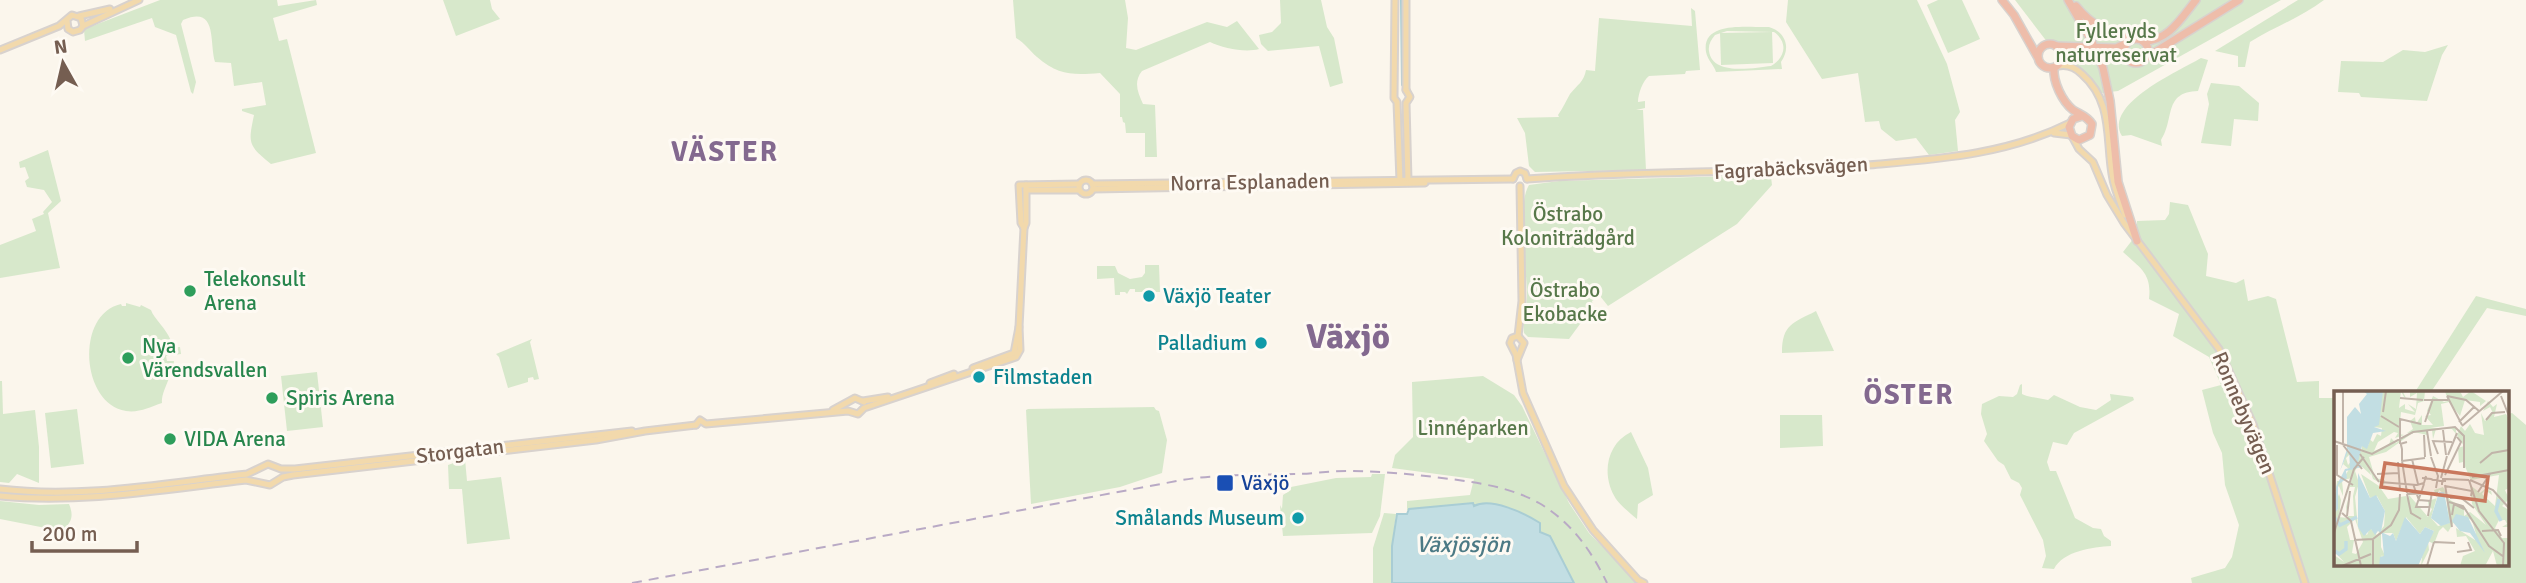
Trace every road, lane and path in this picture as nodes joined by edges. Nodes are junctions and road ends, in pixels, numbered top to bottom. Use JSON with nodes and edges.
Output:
{"nodes":[{"id":1,"x":139,"y":0,"type":"edge"},
{"id":2,"x":1395,"y":0,"type":"edge"},
{"id":3,"x":1406,"y":0,"type":"edge"},
{"id":4,"x":2004,"y":0,"type":"edge"},
{"id":5,"x":2070,"y":0,"type":"edge"},
{"id":6,"x":2196,"y":0,"type":"edge"},
{"id":7,"x":2239,"y":0,"type":"edge"},
{"id":8,"x":79,"y":16,"type":"junction"},
{"id":9,"x":66,"y":21,"type":"junction"},
{"id":10,"x":83,"y":26,"type":"junction"},
{"id":11,"x":69,"y":30,"type":"junction"},
{"id":12,"x":2134,"y":41,"type":"junction"},
{"id":13,"x":22,"y":42,"type":"junction"},
{"id":14,"x":2045,"y":45,"type":"junction"},
{"id":15,"x":2056,"y":46,"type":"junction"},
{"id":16,"x":2095,"y":47,"type":"junction"},
{"id":17,"x":0,"y":50,"type":"edge"},
{"id":18,"x":2038,"y":57,"type":"junction"},
{"id":19,"x":2126,"y":57,"type":"junction"},
{"id":20,"x":2147,"y":57,"type":"junction"},
{"id":21,"x":2058,"y":64,"type":"junction"},
{"id":22,"x":2043,"y":67,"type":"junction"},
{"id":23,"x":1406,"y":90,"type":"junction"},
{"id":24,"x":1396,"y":92,"type":"junction"},
{"id":25,"x":1397,"y":102,"type":"junction"},
{"id":26,"x":1406,"y":103,"type":"junction"},
{"id":27,"x":2082,"y":116,"type":"junction"},
{"id":28,"x":2070,"y":122,"type":"junction"},
{"id":29,"x":2050,"y":133,"type":"junction"},
{"id":30,"x":2071,"y":136,"type":"junction"},
{"id":31,"x":2084,"y":139,"type":"junction"},
{"id":32,"x":2084,"y":153,"type":"junction"},
{"id":33,"x":1513,"y":179,"type":"junction"},
{"id":34,"x":1527,"y":179,"type":"junction"},
{"id":35,"x":1400,"y":182,"type":"junction"},
{"id":36,"x":1408,"y":182,"type":"junction"},
{"id":37,"x":1520,"y":186,"type":"junction"},
{"id":38,"x":1079,"y":187,"type":"junction"},
{"id":39,"x":1092,"y":187,"type":"junction"},
{"id":40,"x":2135,"y":238,"type":"junction"},
{"id":41,"x":1518,"y":336,"type":"junction"},
{"id":42,"x":1513,"y":349,"type":"junction"},
{"id":43,"x":1521,"y":349,"type":"junction"},
{"id":44,"x":1517,"y":360,"type":"junction"},
{"id":45,"x":849,"y":403,"type":"junction"},
{"id":46,"x":864,"y":405,"type":"junction"},
{"id":47,"x":851,"y":411,"type":"junction"},
{"id":48,"x":813,"y":415,"type":"junction"},
{"id":49,"x":645,"y":431,"type":"junction"},
{"id":50,"x":275,"y":466,"type":"junction"},
{"id":51,"x":259,"y":470,"type":"junction"},
{"id":52,"x":278,"y":480,"type":"junction"},
{"id":53,"x":261,"y":482,"type":"junction"},
{"id":54,"x":0,"y":489,"type":"edge"},
{"id":55,"x":0,"y":496,"type":"edge"},
{"id":56,"x":1641,"y":582,"type":"edge"},
{"id":57,"x":2305,"y":583,"type":"edge"}],
"edges":[{"from":1,"to":8,"type":"main road"},
{"from":1,"to":10,"type":"main road"},
{"from":2,"to":24,"type":"main road"},
{"from":3,"to":23,"type":"main road"},
{"from":4,"to":14,"type":"highway"},
{"from":4,"to":18,"type":"highway"},
{"from":5,"to":12,"type":"highway"},
{"from":5,"to":16,"type":"highway"},
{"from":6,"to":12,"type":"highway"},
{"from":7,"to":20,"type":"highway"},
{"from":8,"to":9,"type":"main road"},
{"from":8,"to":10,"type":"main road"},
{"from":9,"to":11,"type":"main road"},
{"from":9,"to":13,"type":"main road"},
{"from":10,"to":11,"type":"main road"},
{"from":11,"to":13,"type":"main road"},
{"from":12,"to":16,"type":"highway"},
{"from":12,"to":19,"type":"highway"},
{"from":12,"to":20,"type":"highway"},
{"from":13,"to":17,"type":"main road"},
{"from":14,"to":15,"type":"highway"},
{"from":14,"to":18,"type":"highway"},
{"from":15,"to":16,"type":"highway"},
{"from":15,"to":21,"type":"highway"},
{"from":16,"to":19,"type":"highway"},
{"from":16,"to":21,"type":"highway"},
{"from":16,"to":40,"type":"highway"},
{"from":18,"to":22,"type":"highway"},
{"from":19,"to":20,"type":"highway"},
{"from":21,"to":22,"type":"highway"},
{"from":21,"to":27,"type":"highway"},
{"from":21,"to":40,"type":"main road"},
{"from":22,"to":28,"type":"highway"},
{"from":23,"to":24,"type":"main road"},
{"from":23,"to":26,"type":"main road"},
{"from":24,"to":25,"type":"main road"},
{"from":25,"to":26,"type":"main road"},
{"from":25,"to":35,"type":"main road"},
{"from":26,"to":36,"type":"main road"},
{"from":27,"to":28,"type":"highway"},
{"from":27,"to":31,"type":"highway"},
{"from":28,"to":29,"type":"main road","name":"Fagrabäcksvägen"},
{"from":28,"to":30,"type":"highway"},
{"from":29,"to":30,"type":"main road","name":"Fagrabäcksvägen"},
{"from":29,"to":34,"type":"main road","name":"Fagrabäcksvägen"},
{"from":30,"to":31,"type":"highway"},
{"from":30,"to":32,"type":"main road","name":"Ronnebyvägen"},
{"from":31,"to":32,"type":"main road"},
{"from":32,"to":40,"type":"main road","name":"Ronnebyvägen"},
{"from":33,"to":34,"type":"main road"},
{"from":33,"to":36,"type":"main road"},
{"from":33,"to":37,"type":"main road"},
{"from":34,"to":37,"type":"main road"},
{"from":35,"to":36,"type":"main road","name":"Norra Esplanaden"},
{"from":35,"to":39,"type":"main road","name":"Norra Esplanaden"},
{"from":37,"to":41,"type":"main road"},
{"from":38,"to":39,"type":"main road","name":"Norra Esplanaden"},
{"from":38,"to":39,"type":"main road","name":"Norra Esplanaden"},
{"from":38,"to":46,"type":"main road","name":"Norra Esplanaden"},
{"from":40,"to":57,"type":"main road","name":"Ronnebyvägen"},
{"from":41,"to":42,"type":"main road"},
{"from":41,"to":43,"type":"main road"},
{"from":42,"to":43,"type":"main road"},
{"from":42,"to":44,"type":"main road"},
{"from":43,"to":44,"type":"main road"},
{"from":44,"to":56,"type":"main road"},
{"from":45,"to":46,"type":"main road"},
{"from":45,"to":47,"type":"main road"},
{"from":45,"to":48,"type":"main road"},
{"from":46,"to":47,"type":"main road"},
{"from":47,"to":48,"type":"main road"},
{"from":48,"to":49,"type":"main road","name":"Storgatan"},
{"from":49,"to":50,"type":"main road","name":"Storgatan"},
{"from":49,"to":52,"type":"main road","name":"Storgatan"},
{"from":50,"to":51,"type":"main road","name":"Storgatan"},
{"from":50,"to":52,"type":"main road"},
{"from":51,"to":53,"type":"main road"},
{"from":51,"to":54,"type":"main road","name":"Storgatan"},
{"from":52,"to":53,"type":"main road","name":"Storgatan"},
{"from":53,"to":55,"type":"main road","name":"Storgatan"}]}
